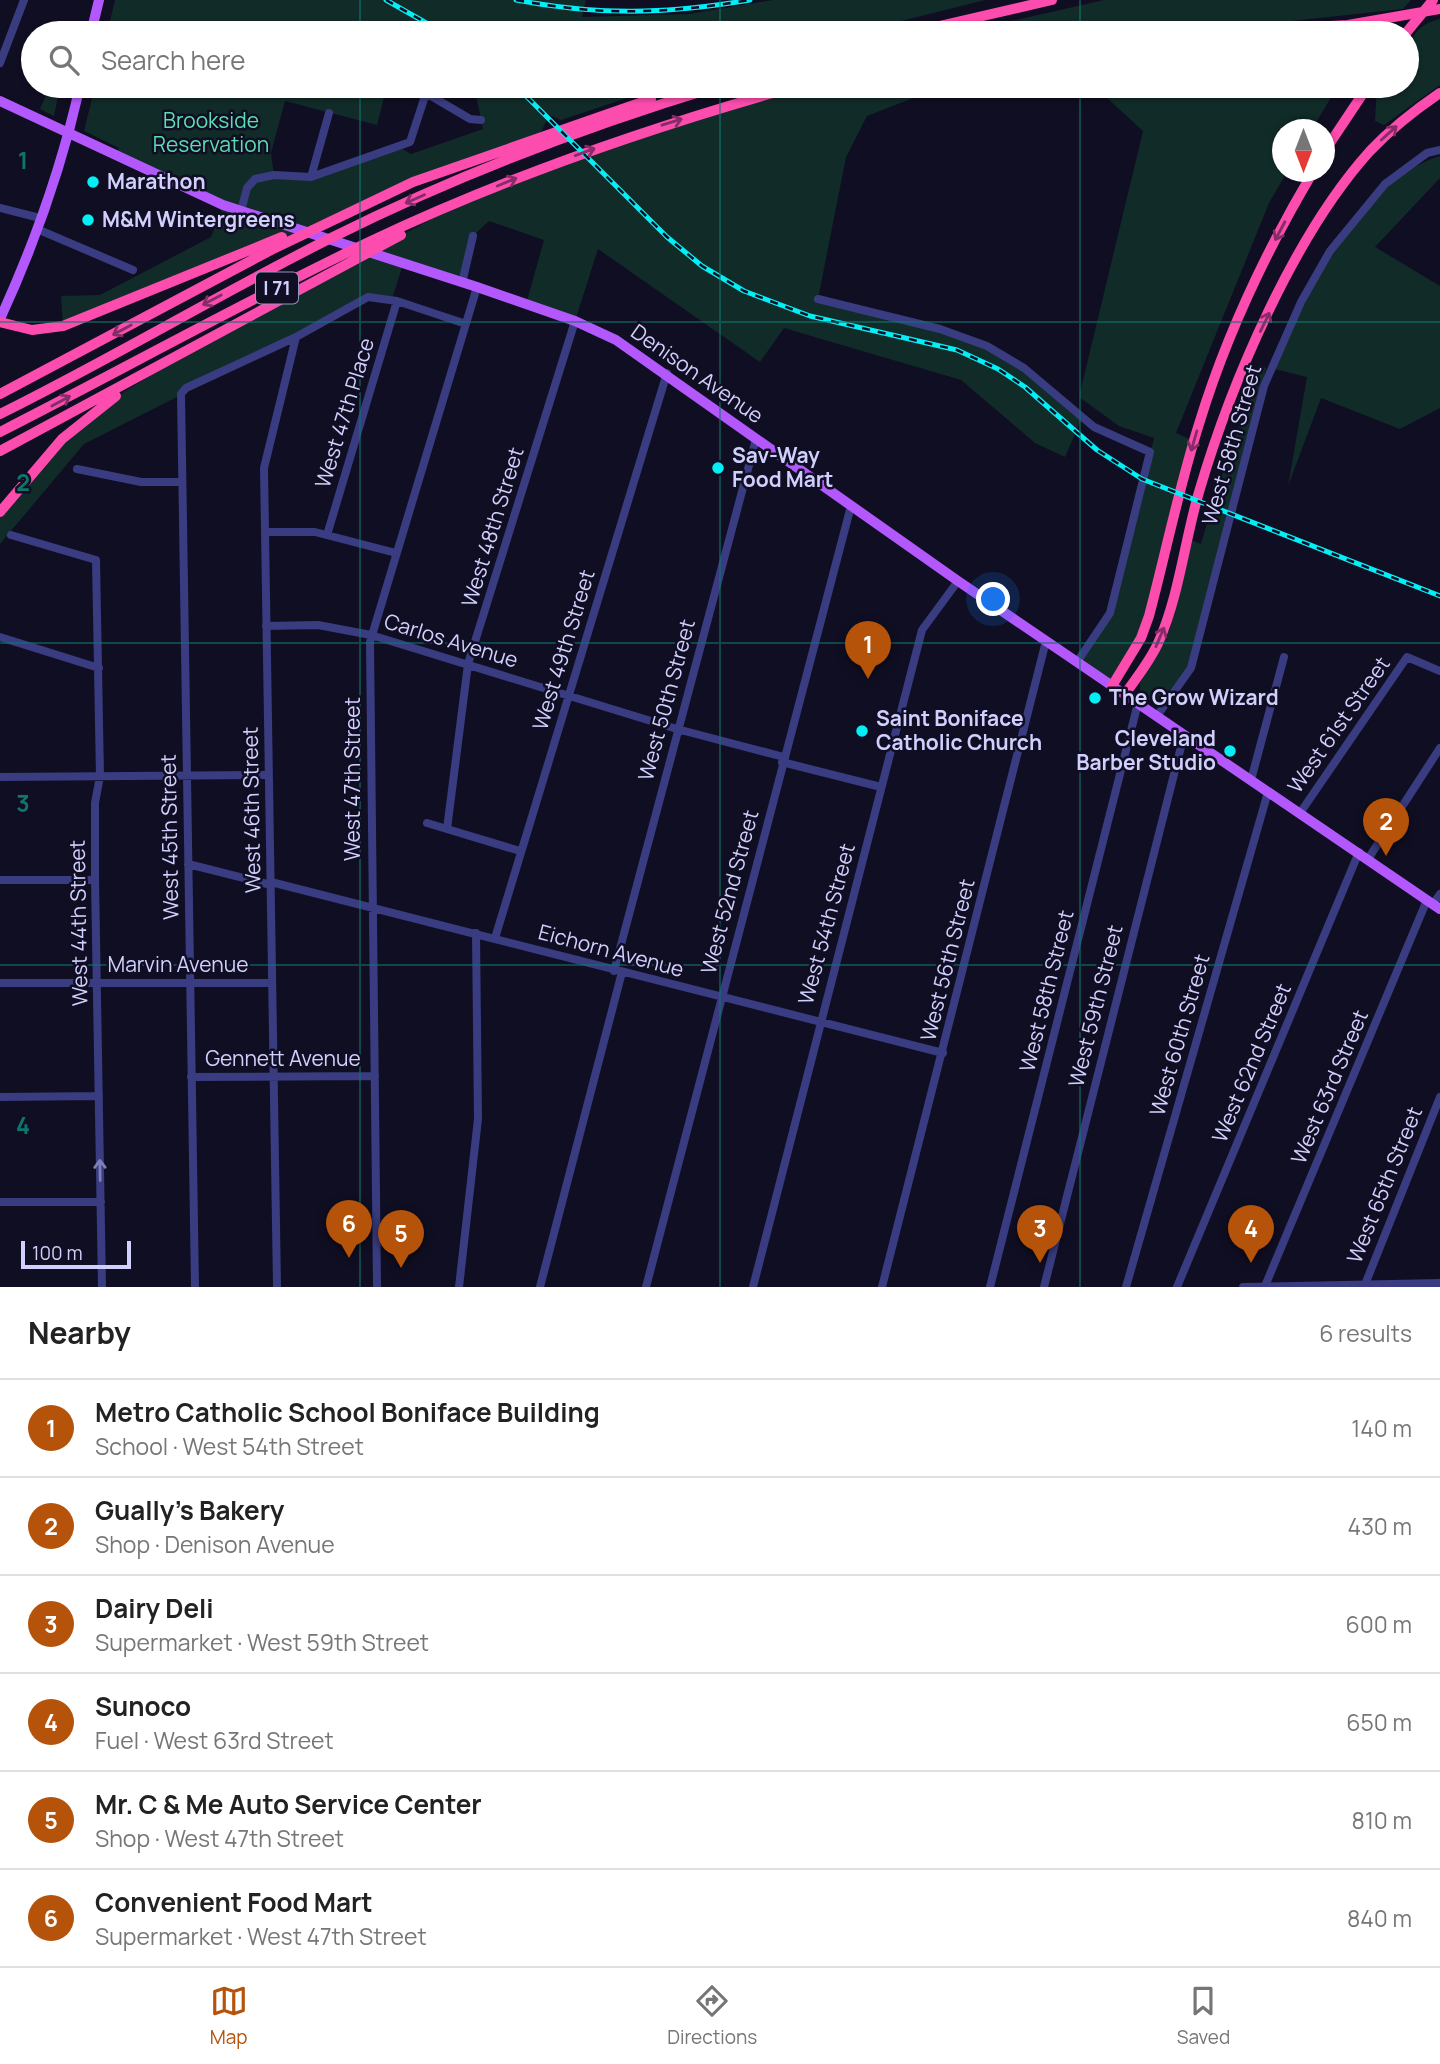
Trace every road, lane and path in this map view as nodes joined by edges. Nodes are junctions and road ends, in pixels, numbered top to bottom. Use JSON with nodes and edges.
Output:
{"nodes":[{"id":1,"x":24,"y":0,"type":"edge"},
{"id":2,"x":99,"y":0,"type":"edge"},
{"id":3,"x":1052,"y":0,"type":"edge"},
{"id":4,"x":1433,"y":0,"type":"edge"},
{"id":5,"x":1440,"y":9,"type":"edge"},
{"id":6,"x":94,"y":21,"type":"edge"},
{"id":7,"x":961,"y":21,"type":"edge"},
{"id":8,"x":1371,"y":21,"type":"edge"},
{"id":9,"x":1416,"y":21,"type":"edge"},
{"id":10,"x":0,"y":63,"type":"edge"},
{"id":11,"x":1440,"y":93,"type":"edge"},
{"id":12,"x":77,"y":98,"type":"edge"},
{"id":13,"x":424,"y":98,"type":"edge"},
{"id":14,"x":434,"y":98,"type":"edge"},
{"id":15,"x":661,"y":98,"type":"edge"},
{"id":16,"x":678,"y":98,"type":"edge"},
{"id":17,"x":757,"y":98,"type":"edge"},
{"id":18,"x":1360,"y":98,"type":"edge"},
{"id":19,"x":0,"y":101,"type":"edge"},
{"id":20,"x":328,"y":113,"type":"dead end"},
{"id":21,"x":481,"y":120,"type":"dead end"},
{"id":22,"x":586,"y":125,"type":"junction"},
{"id":23,"x":69,"y":135,"type":"junction"},
{"id":24,"x":1335,"y":137,"type":"edge"},
{"id":25,"x":542,"y":140,"type":"junction"},
{"id":26,"x":1440,"y":150,"type":"edge"},
{"id":27,"x":311,"y":177,"type":"junction"},
{"id":28,"x":1308,"y":182,"type":"edge"},
{"id":29,"x":484,"y":191,"type":"junction"},
{"id":30,"x":0,"y":208,"type":"edge"},
{"id":31,"x":241,"y":211,"type":"junction"},
{"id":32,"x":40,"y":218,"type":"junction"},
{"id":33,"x":334,"y":218,"type":"junction"},
{"id":34,"x":37,"y":229,"type":"junction"},
{"id":35,"x":473,"y":236,"type":"dead end"},
{"id":36,"x":133,"y":270,"type":"dead end"},
{"id":37,"x":462,"y":283,"type":"junction"},
{"id":38,"x":478,"y":287,"type":"junction"},
{"id":39,"x":818,"y":299,"type":"dead end"},
{"id":40,"x":397,"y":301,"type":"junction"},
{"id":41,"x":0,"y":321,"type":"edge"},
{"id":42,"x":575,"y":321,"type":"junction"},
{"id":43,"x":466,"y":324,"type":"junction"},
{"id":44,"x":296,"y":337,"type":"junction"},
{"id":45,"x":205,"y":341,"type":"junction"},
{"id":46,"x":667,"y":373,"type":"junction"},
{"id":47,"x":0,"y":394,"type":"edge"},
{"id":48,"x":0,"y":414,"type":"edge"},
{"id":49,"x":0,"y":432,"type":"edge"},
{"id":50,"x":756,"y":439,"type":"junction"},
{"id":51,"x":0,"y":451,"type":"edge"},
{"id":52,"x":77,"y":469,"type":"dead end"},
{"id":53,"x":181,"y":482,"type":"junction"},
{"id":54,"x":851,"y":506,"type":"junction"},
{"id":55,"x":0,"y":512,"type":"edge"},
{"id":56,"x":266,"y":532,"type":"junction"},
{"id":57,"x":11,"y":535,"type":"dead end"},
{"id":58,"x":327,"y":535,"type":"junction"},
{"id":59,"x":396,"y":553,"type":"junction"},
{"id":60,"x":958,"y":581,"type":"junction"},
{"id":61,"x":267,"y":626,"type":"junction"},
{"id":62,"x":370,"y":635,"type":"junction"},
{"id":63,"x":0,"y":637,"type":"edge"},
{"id":64,"x":1046,"y":641,"type":"junction"},
{"id":65,"x":1284,"y":657,"type":"dead end"},
{"id":66,"x":1077,"y":662,"type":"junction"},
{"id":67,"x":468,"y":664,"type":"junction"},
{"id":68,"x":99,"y":668,"type":"junction"},
{"id":69,"x":1440,"y":671,"type":"edge"},
{"id":70,"x":1112,"y":686,"type":"junction"},
{"id":71,"x":1125,"y":694,"type":"junction"},
{"id":72,"x":568,"y":695,"type":"junction"},
{"id":73,"x":1138,"y":703,"type":"junction"},
{"id":74,"x":1157,"y":716,"type":"junction"},
{"id":75,"x":677,"y":729,"type":"junction"},
{"id":76,"x":1184,"y":734,"type":"junction"},
{"id":77,"x":1440,"y":748,"type":"edge"},
{"id":78,"x":783,"y":760,"type":"junction"},
{"id":79,"x":186,"y":775,"type":"junction"},
{"id":80,"x":268,"y":775,"type":"junction"},
{"id":81,"x":100,"y":776,"type":"junction"},
{"id":82,"x":0,"y":777,"type":"edge"},
{"id":83,"x":1251,"y":780,"type":"junction"},
{"id":84,"x":881,"y":787,"type":"junction"},
{"id":85,"x":1268,"y":792,"type":"junction"},
{"id":86,"x":1300,"y":813,"type":"junction"},
{"id":87,"x":427,"y":823,"type":"dead end"},
{"id":88,"x":447,"y":829,"type":"junction"},
{"id":89,"x":520,"y":851,"type":"junction"},
{"id":90,"x":1359,"y":852,"type":"junction"},
{"id":91,"x":1368,"y":859,"type":"junction"},
{"id":92,"x":188,"y":864,"type":"junction"},
{"id":93,"x":0,"y":880,"type":"edge"},
{"id":94,"x":95,"y":880,"type":"junction"},
{"id":95,"x":271,"y":883,"type":"junction"},
{"id":96,"x":1440,"y":894,"type":"edge"},
{"id":97,"x":1433,"y":905,"type":"edge"},
{"id":98,"x":372,"y":907,"type":"junction"},
{"id":99,"x":476,"y":933,"type":"junction"},
{"id":100,"x":495,"y":938,"type":"junction"},
{"id":101,"x":618,"y":972,"type":"junction"},
{"id":102,"x":0,"y":983,"type":"edge"},
{"id":103,"x":97,"y":983,"type":"junction"},
{"id":104,"x":190,"y":983,"type":"junction"},
{"id":105,"x":272,"y":983,"type":"junction"},
{"id":106,"x":721,"y":998,"type":"junction"},
{"id":107,"x":819,"y":1023,"type":"junction"},
{"id":108,"x":943,"y":1053,"type":"junction"},
{"id":109,"x":273,"y":1076,"type":"junction"},
{"id":110,"x":374,"y":1076,"type":"junction"},
{"id":111,"x":191,"y":1077,"type":"junction"},
{"id":112,"x":99,"y":1096,"type":"junction"},
{"id":113,"x":0,"y":1097,"type":"edge"},
{"id":114,"x":1440,"y":1097,"type":"edge"},
{"id":115,"x":0,"y":1202,"type":"edge"},
{"id":116,"x":101,"y":1202,"type":"junction"},
{"id":117,"x":1440,"y":1283,"type":"edge"},
{"id":118,"x":1265,"y":1286,"type":"edge"},
{"id":119,"x":1364,"y":1286,"type":"edge"},
{"id":120,"x":102,"y":1287,"type":"edge"},
{"id":121,"x":194,"y":1287,"type":"edge"},
{"id":122,"x":277,"y":1287,"type":"edge"},
{"id":123,"x":377,"y":1287,"type":"edge"},
{"id":124,"x":459,"y":1287,"type":"edge"},
{"id":125,"x":540,"y":1287,"type":"edge"},
{"id":126,"x":646,"y":1287,"type":"edge"},
{"id":127,"x":752,"y":1287,"type":"edge"},
{"id":128,"x":882,"y":1287,"type":"edge"},
{"id":129,"x":990,"y":1287,"type":"edge"},
{"id":130,"x":1044,"y":1287,"type":"edge"},
{"id":131,"x":1126,"y":1287,"type":"edge"},
{"id":132,"x":1177,"y":1287,"type":"edge"},
{"id":133,"x":1243,"y":1287,"type":"edge"}],
"edges":[{"from":1,"to":10,"type":"street"},
{"from":2,"to":6,"type":"main road"},
{"from":3,"to":7,"type":"highway"},
{"from":4,"to":9,"type":"highway"},
{"from":5,"to":8,"type":"highway"},
{"from":71,"to":11,"type":"highway","one_way":true},
{"from":12,"to":23,"type":"main road"},
{"from":13,"to":27,"type":"street"},
{"from":14,"to":21,"type":"street"},
{"from":15,"to":22,"type":"highway"},
{"from":16,"to":22,"type":"highway"},
{"from":29,"to":17,"type":"highway","number":"I 71","one_way":true},
{"from":18,"to":24,"type":"highway"},
{"from":19,"to":23,"type":"main road","name":"Denison Avenue"},
{"from":20,"to":27,"type":"street"},
{"from":22,"to":25,"type":"highway"},
{"from":23,"to":31,"type":"main road","name":"Denison Avenue"},
{"from":23,"to":32,"type":"main road"},
{"from":25,"to":33,"type":"highway"},
{"from":25,"to":48,"type":"highway","number":"I 71","one_way":true},
{"from":26,"to":74,"type":"street","name":"West 58th Street"},
{"from":27,"to":31,"type":"street"},
{"from":28,"to":70,"type":"highway","one_way":true},
{"from":29,"to":45,"type":"highway"},
{"from":49,"to":29,"type":"highway","number":"I 71","one_way":true},
{"from":30,"to":32,"type":"street"},
{"from":31,"to":37,"type":"main road","name":"Denison Avenue"},
{"from":32,"to":34,"type":"main road"},
{"from":33,"to":41,"type":"highway"},
{"from":33,"to":47,"type":"highway","one_way":true},
{"from":34,"to":36,"type":"street"},
{"from":34,"to":41,"type":"main road"},
{"from":35,"to":37,"type":"street"},
{"from":37,"to":38,"type":"main road","name":"Denison Avenue"},
{"from":38,"to":42,"type":"main road","name":"Denison Avenue"},
{"from":38,"to":43,"type":"street","name":"West 47th Street"},
{"from":39,"to":66,"type":"street"},
{"from":40,"to":43,"type":"street"},
{"from":40,"to":44,"type":"street"},
{"from":40,"to":58,"type":"street","name":"West 47th Place"},
{"from":42,"to":46,"type":"main road","name":"Denison Avenue"},
{"from":42,"to":67,"type":"street","name":"West 48th Street"},
{"from":43,"to":59,"type":"street","name":"West 47th Street"},
{"from":44,"to":53,"type":"street","name":"West 45th Street"},
{"from":44,"to":56,"type":"street","name":"West 46th Street"},
{"from":45,"to":51,"type":"highway"},
{"from":45,"to":55,"type":"highway"},
{"from":46,"to":50,"type":"main road","name":"Denison Avenue"},
{"from":46,"to":72,"type":"street","name":"West 49th Street"},
{"from":50,"to":54,"type":"main road","name":"Denison Avenue"},
{"from":50,"to":75,"type":"street","name":"West 50th Street"},
{"from":52,"to":53,"type":"street"},
{"from":53,"to":79,"type":"street","name":"West 45th Street"},
{"from":54,"to":60,"type":"main road","name":"Denison Avenue"},
{"from":54,"to":78,"type":"street","name":"West 52nd Street"},
{"from":56,"to":58,"type":"street"},
{"from":56,"to":61,"type":"street","name":"West 46th Street"},
{"from":57,"to":68,"type":"street","name":"West 44th Street"},
{"from":58,"to":59,"type":"street"},
{"from":59,"to":62,"type":"street","name":"West 47th Street"},
{"from":60,"to":64,"type":"main road","name":"Denison Avenue"},
{"from":60,"to":84,"type":"street","name":"West 54th Street"},
{"from":61,"to":62,"type":"street","name":"Carlos Avenue"},
{"from":61,"to":80,"type":"street","name":"West 46th Street"},
{"from":62,"to":67,"type":"street","name":"Carlos Avenue"},
{"from":62,"to":98,"type":"street","name":"West 47th Street"},
{"from":63,"to":68,"type":"street"},
{"from":64,"to":66,"type":"main road","name":"Denison Avenue"},
{"from":64,"to":108,"type":"street","name":"West 56th Street"},
{"from":65,"to":83,"type":"street"},
{"from":66,"to":70,"type":"main road","name":"Denison Avenue"},
{"from":67,"to":72,"type":"street","name":"Carlos Avenue"},
{"from":67,"to":88,"type":"street","name":"West 48th Street"},
{"from":68,"to":81,"type":"street","name":"West 44th Street"},
{"from":69,"to":86,"type":"street","name":"West 61st Street"},
{"from":70,"to":71,"type":"main road","name":"Denison Avenue"},
{"from":71,"to":73,"type":"main road","name":"Denison Avenue"},
{"from":72,"to":75,"type":"street","name":"Carlos Avenue"},
{"from":72,"to":89,"type":"street","name":"West 49th Street"},
{"from":73,"to":74,"type":"main road","name":"Denison Avenue"},
{"from":73,"to":129,"type":"street","name":"West 58th Street"},
{"from":74,"to":76,"type":"main road","name":"Denison Avenue"},
{"from":75,"to":78,"type":"street","name":"Carlos Avenue"},
{"from":75,"to":101,"type":"street","name":"West 50th Street"},
{"from":76,"to":83,"type":"main road","name":"Denison Avenue"},
{"from":76,"to":130,"type":"street","name":"West 59th Street"},
{"from":77,"to":91,"type":"street"},
{"from":78,"to":84,"type":"street","name":"Carlos Avenue"},
{"from":78,"to":106,"type":"street","name":"West 52nd Street"},
{"from":79,"to":80,"type":"street"},
{"from":79,"to":81,"type":"street"},
{"from":79,"to":92,"type":"street","name":"West 45th Street"},
{"from":80,"to":95,"type":"street","name":"West 46th Street"},
{"from":81,"to":82,"type":"street"},
{"from":81,"to":94,"type":"street","name":"West 44th Street"},
{"from":83,"to":85,"type":"main road","name":"Denison Avenue"},
{"from":84,"to":107,"type":"street","name":"West 54th Street"},
{"from":85,"to":86,"type":"main road","name":"Denison Avenue"},
{"from":85,"to":131,"type":"street","name":"West 60th Street"},
{"from":86,"to":90,"type":"main road","name":"Denison Avenue"},
{"from":87,"to":88,"type":"street"},
{"from":88,"to":89,"type":"street"},
{"from":89,"to":100,"type":"street","name":"West 49th Street"},
{"from":90,"to":91,"type":"main road","name":"Denison Avenue"},
{"from":90,"to":132,"type":"street","name":"West 62nd Street"},
{"from":91,"to":97,"type":"main road","name":"Denison Avenue"},
{"from":92,"to":95,"type":"street","name":"Eichorn Avenue"},
{"from":92,"to":104,"type":"street","name":"West 45th Street"},
{"from":93,"to":94,"type":"street"},
{"from":94,"to":103,"type":"street","name":"West 44th Street"},
{"from":95,"to":98,"type":"street","name":"Eichorn Avenue"},
{"from":95,"to":105,"type":"street","name":"West 46th Street"},
{"from":96,"to":97,"type":"street","name":"West 63rd Street"},
{"from":97,"to":118,"type":"street","name":"West 63rd Street"},
{"from":98,"to":99,"type":"street","name":"Eichorn Avenue"},
{"from":98,"to":110,"type":"street","name":"West 47th Street"},
{"from":99,"to":100,"type":"street","name":"Eichorn Avenue"},
{"from":99,"to":124,"type":"street"},
{"from":100,"to":101,"type":"street","name":"Eichorn Avenue"},
{"from":101,"to":106,"type":"street","name":"Eichorn Avenue"},
{"from":101,"to":125,"type":"street","name":"West 50th Street"},
{"from":102,"to":103,"type":"street","name":"Marvin Avenue"},
{"from":103,"to":104,"type":"street","name":"Marvin Avenue"},
{"from":103,"to":112,"type":"street","name":"West 44th Street"},
{"from":104,"to":105,"type":"street","name":"Marvin Avenue"},
{"from":104,"to":111,"type":"street","name":"West 45th Street"},
{"from":105,"to":109,"type":"street","name":"West 46th Street"},
{"from":106,"to":107,"type":"street","name":"Eichorn Avenue"},
{"from":106,"to":126,"type":"street","name":"West 52nd Street"},
{"from":107,"to":108,"type":"street","name":"Eichorn Avenue"},
{"from":107,"to":127,"type":"street","name":"West 54th Street"},
{"from":108,"to":128,"type":"street","name":"West 56th Street"},
{"from":109,"to":110,"type":"street","name":"Gennett Avenue"},
{"from":109,"to":111,"type":"street","name":"Gennett Avenue"},
{"from":109,"to":122,"type":"street","name":"West 46th Street"},
{"from":110,"to":123,"type":"street","name":"West 47th Street"},
{"from":111,"to":121,"type":"street","name":"West 45th Street"},
{"from":112,"to":113,"type":"street"},
{"from":116,"to":112,"type":"street","name":"West 44th Street","one_way":true},
{"from":114,"to":119,"type":"street","name":"West 65th Street"},
{"from":115,"to":116,"type":"street"},
{"from":116,"to":120,"type":"street","name":"West 44th Street"},
{"from":117,"to":119,"type":"street"},
{"from":118,"to":119,"type":"street"},
{"from":118,"to":133,"type":"street"}]}
